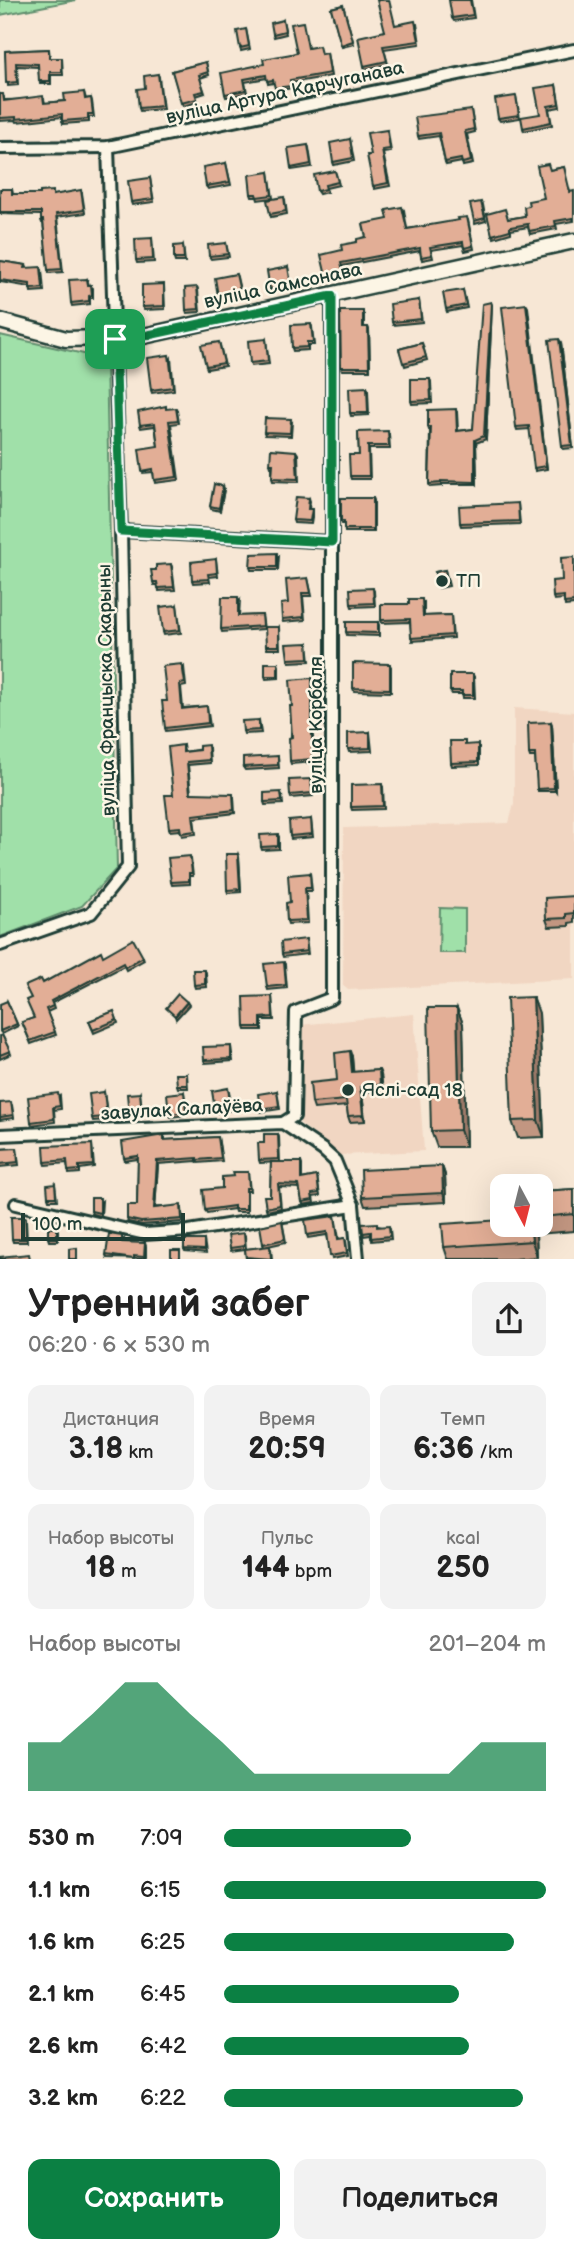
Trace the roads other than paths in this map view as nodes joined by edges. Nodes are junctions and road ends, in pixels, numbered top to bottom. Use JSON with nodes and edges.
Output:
{"nodes":[{"id":1,"x":574,"y":50,"type":"edge"},
{"id":2,"x":107,"y":147,"type":"junction"},
{"id":3,"x":0,"y":148,"type":"edge"},
{"id":4,"x":574,"y":242,"type":"edge"},
{"id":5,"x":332,"y":296,"type":"junction"},
{"id":6,"x":0,"y":321,"type":"edge"},
{"id":7,"x":115,"y":339,"type":"junction"},
{"id":8,"x":121,"y":531,"type":"junction"},
{"id":9,"x":332,"y":542,"type":"junction"},
{"id":10,"x":0,"y":945,"type":"edge"},
{"id":11,"x":283,"y":1123,"type":"junction"},
{"id":12,"x":0,"y":1135,"type":"edge"},
{"id":13,"x":16,"y":1204,"type":"dead end"},
{"id":14,"x":353,"y":1205,"type":"junction"},
{"id":15,"x":358,"y":1259,"type":"edge"}],
"edges":[{"from":1,"to":2,"type":"street","name":"вуліца Артура Карчуганава"},
{"from":2,"to":3,"type":"street","name":"вуліца Артура Карчуганава"},
{"from":2,"to":7,"type":"street","name":"вуліца Францыска Скарыны"},
{"from":4,"to":5,"type":"street","name":"вуліца Самсонава"},
{"from":5,"to":7,"type":"street","name":"вуліца Самсонава"},
{"from":5,"to":9,"type":"street","name":"вуліца Корбаля"},
{"from":6,"to":7,"type":"street","name":"вуліца Самсонава"},
{"from":7,"to":8,"type":"street","name":"вуліца Францыска Скарыны"},
{"from":8,"to":9,"type":"street"},
{"from":8,"to":10,"type":"street","name":"вуліца Францыска Скарыны"},
{"from":9,"to":11,"type":"street","name":"вуліца Корбаля"},
{"from":11,"to":12,"type":"street","name":"завулак Салаўёва"},
{"from":11,"to":14,"type":"street","name":"завулак Салаўёва"},
{"from":13,"to":14,"type":"street"},
{"from":14,"to":15,"type":"street","name":"завулак Салаўёва"}]}
